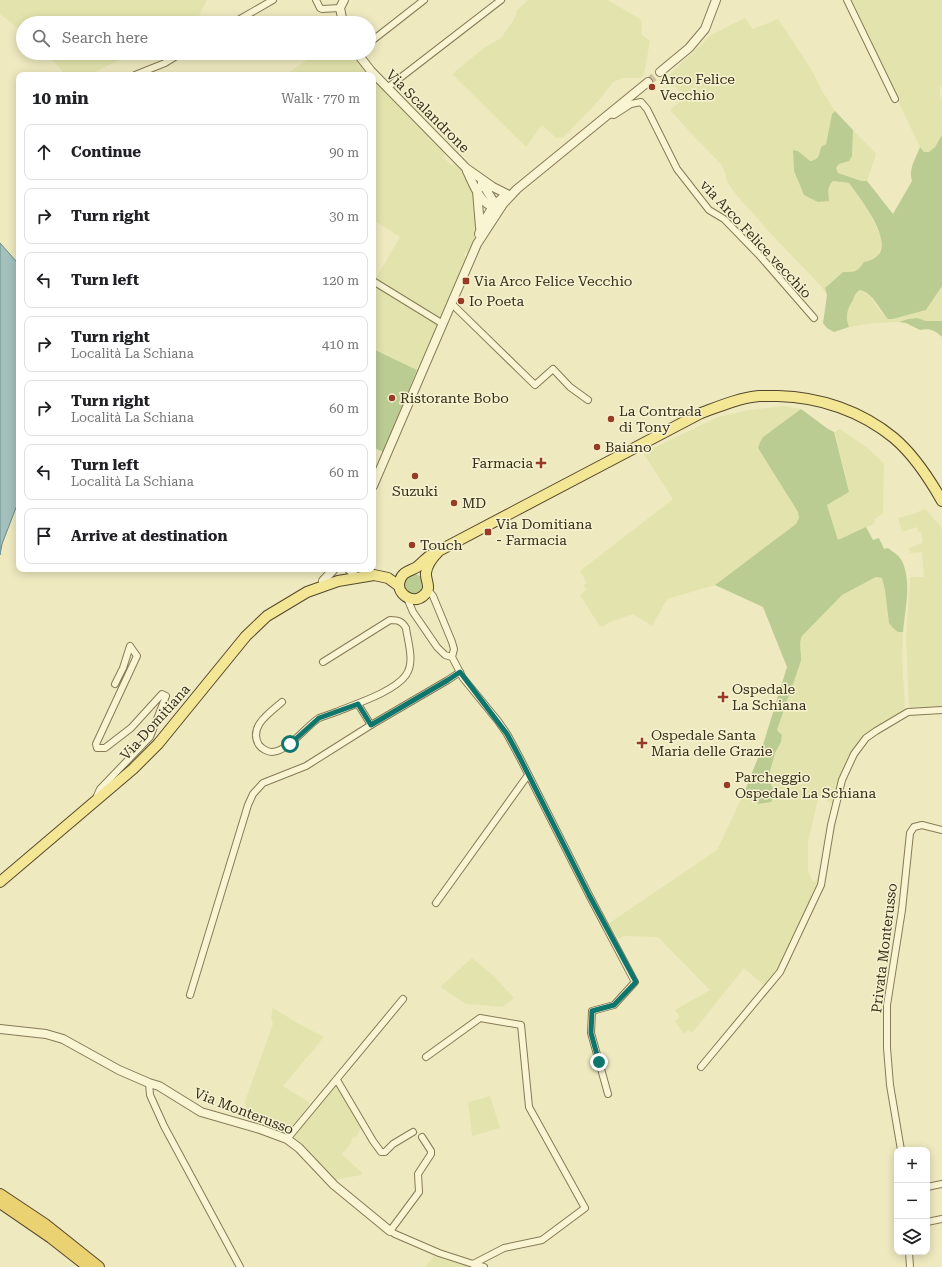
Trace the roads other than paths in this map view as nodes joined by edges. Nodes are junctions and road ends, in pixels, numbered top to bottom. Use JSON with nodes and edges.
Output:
{"nodes":[{"id":1,"x":273,"y":0,"type":"edge"},
{"id":2,"x":316,"y":0,"type":"edge"},
{"id":3,"x":424,"y":0,"type":"edge"},
{"id":4,"x":501,"y":0,"type":"edge"},
{"id":5,"x":716,"y":0,"type":"edge"},
{"id":6,"x":847,"y":0,"type":"edge"},
{"id":7,"x":342,"y":4,"type":"edge"},
{"id":8,"x":245,"y":16,"type":"edge"},
{"id":9,"x":343,"y":16,"type":"edge"},
{"id":10,"x":376,"y":38,"type":"edge"},
{"id":11,"x":170,"y":60,"type":"edge"},
{"id":12,"x":362,"y":60,"type":"edge"},
{"id":13,"x":143,"y":72,"type":"edge"},
{"id":14,"x":371,"y":72,"type":"edge"},
{"id":15,"x":660,"y":72,"type":"tunnel mouth"},
{"id":16,"x":376,"y":77,"type":"edge"},
{"id":17,"x":648,"y":82,"type":"tunnel mouth"},
{"id":18,"x":387,"y":88,"type":"junction"},
{"id":19,"x":895,"y":99,"type":"dead end"},
{"id":20,"x":608,"y":114,"type":"junction"},
{"id":21,"x":466,"y":168,"type":"junction"},
{"id":22,"x":476,"y":176,"type":"junction"},
{"id":23,"x":484,"y":185,"type":"junction"},
{"id":24,"x":493,"y":187,"type":"junction"},
{"id":25,"x":517,"y":189,"type":"junction"},
{"id":26,"x":477,"y":191,"type":"junction"},
{"id":27,"x":507,"y":194,"type":"junction"},
{"id":28,"x":503,"y":204,"type":"junction"},
{"id":29,"x":493,"y":207,"type":"junction"},
{"id":30,"x":489,"y":224,"type":"junction"},
{"id":31,"x":479,"y":234,"type":"junction"},
{"id":32,"x":477,"y":244,"type":"junction"},
{"id":33,"x":376,"y":283,"type":"edge"},
{"id":34,"x":452,"y":304,"type":"junction"},
{"id":35,"x":814,"y":318,"type":"dead end"},
{"id":36,"x":443,"y":324,"type":"junction"},
{"id":37,"x":588,"y":400,"type":"dead end"},
{"id":38,"x":376,"y":479,"type":"edge"},
{"id":39,"x":942,"y":501,"type":"edge"},
{"id":40,"x":438,"y":552,"type":"junction"},
{"id":41,"x":413,"y":570,"type":"junction"},
{"id":42,"x":348,"y":572,"type":"edge"},
{"id":43,"x":370,"y":572,"type":"edge"},
{"id":44,"x":399,"y":574,"type":"junction"},
{"id":45,"x":338,"y":575,"type":"edge"},
{"id":46,"x":426,"y":576,"type":"junction"},
{"id":47,"x":399,"y":586,"type":"junction"},
{"id":48,"x":428,"y":590,"type":"junction"},
{"id":49,"x":307,"y":592,"type":"junction"},
{"id":50,"x":407,"y":598,"type":"junction"},
{"id":51,"x":452,"y":657,"type":"junction"},
{"id":52,"x":323,"y":662,"type":"dead end"},
{"id":53,"x":460,"y":672,"type":"junction"},
{"id":54,"x":115,"y":684,"type":"dead end"},
{"id":55,"x":282,"y":702,"type":"dead end"},
{"id":56,"x":358,"y":704,"type":"junction"},
{"id":57,"x":942,"y":710,"type":"edge"},
{"id":58,"x":371,"y":725,"type":"junction"},
{"id":59,"x":528,"y":775,"type":"junction"},
{"id":60,"x":95,"y":802,"type":"junction"},
{"id":61,"x":942,"y":830,"type":"edge"},
{"id":62,"x":0,"y":882,"type":"edge"},
{"id":63,"x":436,"y":903,"type":"dead end"},
{"id":64,"x":190,"y":995,"type":"dead end"},
{"id":65,"x":403,"y":999,"type":"dead end"},
{"id":66,"x":0,"y":1029,"type":"edge"},
{"id":67,"x":426,"y":1057,"type":"dead end"},
{"id":68,"x":701,"y":1067,"type":"dead end"},
{"id":69,"x":337,"y":1080,"type":"junction"},
{"id":70,"x":149,"y":1083,"type":"junction"},
{"id":71,"x":608,"y":1094,"type":"dead end"},
{"id":72,"x":413,"y":1132,"type":"dead end"},
{"id":73,"x":422,"y":1137,"type":"dead end"},
{"id":74,"x":287,"y":1139,"type":"junction"},
{"id":75,"x":901,"y":1147,"type":"edge"},
{"id":76,"x":942,"y":1184,"type":"edge"},
{"id":77,"x":930,"y":1186,"type":"edge"},
{"id":78,"x":0,"y":1194,"type":"edge"},
{"id":79,"x":0,"y":1203,"type":"edge"},
{"id":80,"x":942,"y":1219,"type":"edge"},
{"id":81,"x":930,"y":1221,"type":"edge"},
{"id":82,"x":390,"y":1231,"type":"junction"},
{"id":83,"x":909,"y":1255,"type":"edge"},
{"id":84,"x":473,"y":1264,"type":"junction"},
{"id":85,"x":88,"y":1267,"type":"edge"},
{"id":86,"x":99,"y":1267,"type":"edge"},
{"id":87,"x":240,"y":1267,"type":"edge"},
{"id":88,"x":484,"y":1267,"type":"edge"},
{"id":89,"x":910,"y":1267,"type":"edge"}],
"edges":[{"from":1,"to":8,"type":"street"},
{"from":2,"to":7,"type":"street"},
{"from":3,"to":10,"type":"street"},
{"from":4,"to":18,"type":"street"},
{"from":5,"to":15,"type":"street"},
{"from":6,"to":19,"type":"street"},
{"from":7,"to":9,"type":"street"},
{"from":11,"to":13,"type":"street"},
{"from":12,"to":14,"type":"street","name":"Via Scalandrone"},
{"from":16,"to":18,"type":"street","name":"Via Scalandrone"},
{"from":17,"to":20,"type":"street"},
{"from":18,"to":21,"type":"street","name":"Via Scalandrone"},
{"from":20,"to":25,"type":"street"},
{"from":20,"to":35,"type":"street","name":"via Arco Felice vecchio"},
{"from":21,"to":22,"type":"street"},
{"from":21,"to":26,"type":"street"},
{"from":22,"to":23,"type":"street"},
{"from":22,"to":24,"type":"street"},
{"from":23,"to":24,"type":"street"},
{"from":23,"to":26,"type":"street"},
{"from":23,"to":29,"type":"street"},
{"from":24,"to":27,"type":"street"},
{"from":25,"to":27,"type":"street"},
{"from":25,"to":28,"type":"street"},
{"from":26,"to":29,"type":"street"},
{"from":26,"to":31,"type":"street"},
{"from":27,"to":29,"type":"street"},
{"from":28,"to":29,"type":"street"},
{"from":28,"to":30,"type":"street"},
{"from":29,"to":30,"type":"street"},
{"from":29,"to":31,"type":"street"},
{"from":30,"to":32,"type":"street"},
{"from":31,"to":32,"type":"street"},
{"from":32,"to":34,"type":"street"},
{"from":33,"to":36,"type":"street"},
{"from":34,"to":36,"type":"street"},
{"from":34,"to":37,"type":"street"},
{"from":36,"to":38,"type":"street"},
{"from":39,"to":40,"type":"main road"},
{"from":40,"to":41,"type":"main road"},
{"from":40,"to":46,"type":"main road"},
{"from":41,"to":44,"type":"main road"},
{"from":41,"to":46,"type":"main road"},
{"from":42,"to":45,"type":"main road","name":"Via Domitiana"},
{"from":43,"to":44,"type":"main road","name":"Via Domitiana"},
{"from":44,"to":47,"type":"main road"},
{"from":45,"to":47,"type":"main road","name":"Via Domitiana"},
{"from":45,"to":49,"type":"main road","name":"Via Domitiana"},
{"from":45,"to":49,"type":"main road","name":"Via Domitiana"},
{"from":46,"to":48,"type":"main road"},
{"from":47,"to":50,"type":"main road"},
{"from":48,"to":50,"type":"main road"},
{"from":48,"to":51,"type":"street"},
{"from":49,"to":60,"type":"main road","name":"Via Domitiana"},
{"from":50,"to":51,"type":"street"},
{"from":51,"to":53,"type":"street"},
{"from":52,"to":56,"type":"street"},
{"from":53,"to":58,"type":"street"},
{"from":53,"to":59,"type":"street"},
{"from":54,"to":60,"type":"street"},
{"from":55,"to":56,"type":"street"},
{"from":56,"to":58,"type":"street"},
{"from":57,"to":68,"type":"street"},
{"from":58,"to":64,"type":"street"},
{"from":59,"to":63,"type":"street"},
{"from":59,"to":71,"type":"street"},
{"from":60,"to":62,"type":"main road","name":"Via Domitiana"},
{"from":61,"to":75,"type":"street","name":"Privata Monterusso"},
{"from":65,"to":69,"type":"street"},
{"from":66,"to":70,"type":"street","name":"Via Monterusso"},
{"from":67,"to":84,"type":"street"},
{"from":69,"to":72,"type":"street"},
{"from":69,"to":74,"type":"street"},
{"from":70,"to":74,"type":"street","name":"Via Monterusso"},
{"from":70,"to":87,"type":"street"},
{"from":73,"to":82,"type":"street"},
{"from":74,"to":82,"type":"street","name":"Via Monterusso"},
{"from":76,"to":77,"type":"street"},
{"from":78,"to":86,"type":"highway"},
{"from":79,"to":85,"type":"highway"},
{"from":80,"to":81,"type":"street"},
{"from":82,"to":84,"type":"street"},
{"from":83,"to":89,"type":"street"},
{"from":84,"to":88,"type":"street"}]}
